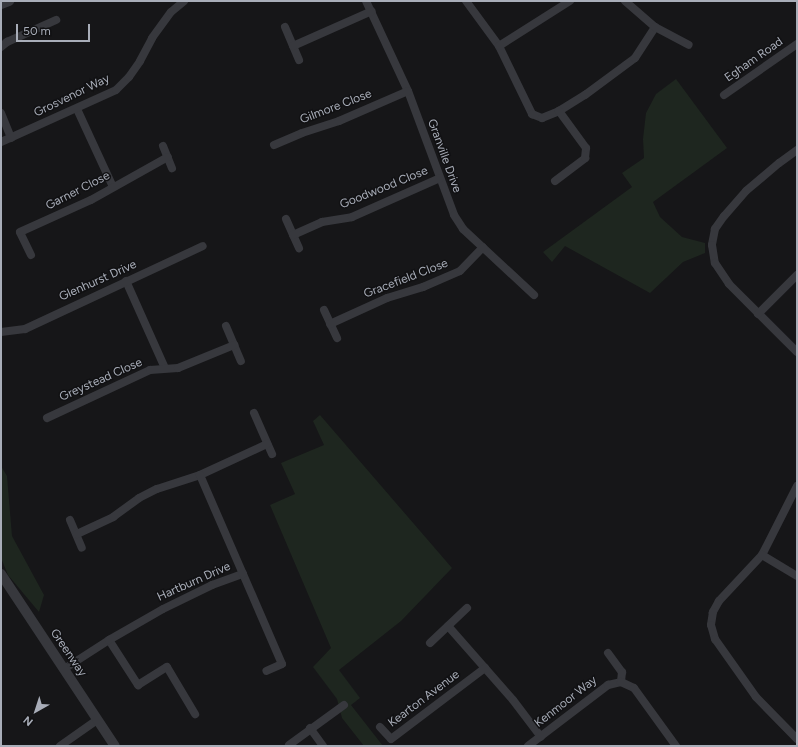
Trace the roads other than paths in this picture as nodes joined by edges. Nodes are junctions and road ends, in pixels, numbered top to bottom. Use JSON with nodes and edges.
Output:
{"nodes":[{"id":1,"x":9,"y":1,"type":"edge"},
{"id":2,"x":184,"y":1,"type":"edge"},
{"id":3,"x":366,"y":1,"type":"edge"},
{"id":4,"x":466,"y":1,"type":"edge"},
{"id":5,"x":570,"y":1,"type":"edge"},
{"id":6,"x":625,"y":1,"type":"edge"},
{"id":7,"x":1,"y":4,"type":"edge"},
{"id":8,"x":372,"y":11,"type":"junction"},
{"id":9,"x":56,"y":20,"type":"dead end"},
{"id":10,"x":656,"y":27,"type":"junction"},
{"id":11,"x":285,"y":28,"type":"dead end"},
{"id":12,"x":797,"y":44,"type":"edge"},
{"id":13,"x":689,"y":45,"type":"dead end"},
{"id":14,"x":293,"y":46,"type":"junction"},
{"id":15,"x":499,"y":46,"type":"junction"},
{"id":16,"x":1,"y":47,"type":"edge"},
{"id":17,"x":299,"y":60,"type":"dead end"},
{"id":18,"x":408,"y":91,"type":"junction"},
{"id":19,"x":724,"y":95,"type":"dead end"},
{"id":20,"x":77,"y":109,"type":"junction"},
{"id":21,"x":559,"y":111,"type":"junction"},
{"id":22,"x":1,"y":113,"type":"edge"},
{"id":23,"x":12,"y":138,"type":"junction"},
{"id":24,"x":1,"y":142,"type":"edge"},
{"id":25,"x":274,"y":145,"type":"dead end"},
{"id":26,"x":163,"y":146,"type":"dead end"},
{"id":27,"x":797,"y":150,"type":"edge"},
{"id":28,"x":168,"y":157,"type":"junction"},
{"id":29,"x":172,"y":168,"type":"dead end"},
{"id":30,"x":440,"y":178,"type":"junction"},
{"id":31,"x":555,"y":181,"type":"dead end"},
{"id":32,"x":113,"y":187,"type":"junction"},
{"id":33,"x":286,"y":219,"type":"dead end"},
{"id":34,"x":293,"y":236,"type":"junction"},
{"id":35,"x":203,"y":246,"type":"dead end"},
{"id":36,"x":483,"y":247,"type":"junction"},
{"id":37,"x":299,"y":248,"type":"dead end"},
{"id":38,"x":30,"y":255,"type":"dead end"},
{"id":39,"x":797,"y":275,"type":"edge"},
{"id":40,"x":126,"y":282,"type":"junction"},
{"id":41,"x":534,"y":294,"type":"dead end"},
{"id":42,"x":324,"y":310,"type":"dead end"},
{"id":43,"x":758,"y":314,"type":"junction"},
{"id":44,"x":330,"y":324,"type":"junction"},
{"id":45,"x":226,"y":326,"type":"dead end"},
{"id":46,"x":1,"y":332,"type":"edge"},
{"id":47,"x":337,"y":338,"type":"dead end"},
{"id":48,"x":234,"y":345,"type":"junction"},
{"id":49,"x":797,"y":352,"type":"edge"},
{"id":50,"x":241,"y":361,"type":"dead end"},
{"id":51,"x":165,"y":368,"type":"junction"},
{"id":52,"x":254,"y":414,"type":"dead end"},
{"id":53,"x":47,"y":418,"type":"dead end"},
{"id":54,"x":267,"y":444,"type":"junction"},
{"id":55,"x":272,"y":454,"type":"dead end"},
{"id":56,"x":200,"y":475,"type":"junction"},
{"id":57,"x":797,"y":486,"type":"edge"},
{"id":58,"x":70,"y":520,"type":"dead end"},
{"id":59,"x":77,"y":534,"type":"junction"},
{"id":60,"x":82,"y":548,"type":"dead end"},
{"id":61,"x":762,"y":555,"type":"junction"},
{"id":62,"x":1,"y":574,"type":"edge"},
{"id":63,"x":242,"y":574,"type":"junction"},
{"id":64,"x":797,"y":576,"type":"edge"},
{"id":65,"x":467,"y":608,"type":"dead end"},
{"id":66,"x":448,"y":626,"type":"junction"},
{"id":67,"x":109,"y":640,"type":"junction"},
{"id":68,"x":430,"y":643,"type":"dead end"},
{"id":69,"x":608,"y":653,"type":"dead end"},
{"id":70,"x":485,"y":668,"type":"junction"},
{"id":71,"x":64,"y":670,"type":"junction"},
{"id":72,"x":266,"y":671,"type":"dead end"},
{"id":73,"x":620,"y":682,"type":"junction"},
{"id":74,"x":344,"y":704,"type":"dead end"},
{"id":75,"x":195,"y":714,"type":"dead end"},
{"id":76,"x":97,"y":720,"type":"junction"},
{"id":77,"x":380,"y":726,"type":"dead end"},
{"id":78,"x":310,"y":728,"type":"junction"},
{"id":79,"x":541,"y":737,"type":"junction"},
{"id":80,"x":797,"y":739,"type":"edge"},
{"id":81,"x":289,"y":745,"type":"edge"},
{"id":82,"x":60,"y":746,"type":"edge"},
{"id":83,"x":115,"y":746,"type":"edge"},
{"id":84,"x":323,"y":746,"type":"edge"},
{"id":85,"x":528,"y":746,"type":"edge"},
{"id":86,"x":676,"y":746,"type":"edge"}],
"edges":[{"from":1,"to":7,"type":"street"},
{"from":2,"to":20,"type":"street","name":"Grosvenor Way"},
{"from":3,"to":8,"type":"street","name":"Granville Drive"},
{"from":4,"to":15,"type":"street"},
{"from":5,"to":15,"type":"street"},
{"from":6,"to":10,"type":"street"},
{"from":8,"to":14,"type":"street"},
{"from":8,"to":18,"type":"street","name":"Granville Drive"},
{"from":9,"to":16,"type":"street"},
{"from":10,"to":13,"type":"street"},
{"from":10,"to":21,"type":"street"},
{"from":11,"to":14,"type":"street"},
{"from":12,"to":19,"type":"street","name":"Egham Road"},
{"from":14,"to":17,"type":"street"},
{"from":15,"to":21,"type":"street"},
{"from":18,"to":25,"type":"street","name":"Gilmore Close"},
{"from":18,"to":30,"type":"street","name":"Granville Drive"},
{"from":20,"to":23,"type":"street","name":"Grosvenor Way"},
{"from":20,"to":32,"type":"street"},
{"from":21,"to":31,"type":"street"},
{"from":22,"to":23,"type":"street"},
{"from":23,"to":24,"type":"street","name":"Grosvenor Way"},
{"from":26,"to":28,"type":"street"},
{"from":27,"to":43,"type":"street"},
{"from":28,"to":29,"type":"street"},
{"from":28,"to":32,"type":"street","name":"Garner Close"},
{"from":30,"to":34,"type":"street","name":"Goodwood Close"},
{"from":30,"to":36,"type":"street","name":"Granville Drive"},
{"from":32,"to":38,"type":"street","name":"Garner Close"},
{"from":33,"to":34,"type":"street"},
{"from":34,"to":37,"type":"street"},
{"from":35,"to":40,"type":"street","name":"Glenhurst Drive"},
{"from":36,"to":41,"type":"street","name":"Granville Drive"},
{"from":36,"to":44,"type":"street","name":"Gracefield Close"},
{"from":39,"to":43,"type":"street"},
{"from":40,"to":46,"type":"street","name":"Glenhurst Drive"},
{"from":40,"to":51,"type":"street"},
{"from":42,"to":44,"type":"street"},
{"from":43,"to":49,"type":"street"},
{"from":44,"to":47,"type":"street"},
{"from":45,"to":48,"type":"street"},
{"from":48,"to":50,"type":"street"},
{"from":48,"to":51,"type":"street","name":"Greystead Close"},
{"from":51,"to":53,"type":"street","name":"Greystead Close"},
{"from":52,"to":54,"type":"street"},
{"from":54,"to":55,"type":"street"},
{"from":54,"to":56,"type":"street"},
{"from":56,"to":59,"type":"street"},
{"from":56,"to":63,"type":"street","name":"Hartburn Drive"},
{"from":57,"to":61,"type":"street"},
{"from":58,"to":59,"type":"street"},
{"from":59,"to":60,"type":"street"},
{"from":61,"to":64,"type":"street"},
{"from":61,"to":80,"type":"street"},
{"from":62,"to":71,"type":"street","name":"Greenway"},
{"from":63,"to":67,"type":"street","name":"Hartburn Drive"},
{"from":63,"to":72,"type":"street"},
{"from":65,"to":66,"type":"street"},
{"from":66,"to":68,"type":"street"},
{"from":66,"to":70,"type":"street"},
{"from":67,"to":71,"type":"street","name":"Hartburn Drive"},
{"from":67,"to":75,"type":"street"},
{"from":69,"to":73,"type":"street"},
{"from":70,"to":77,"type":"street","name":"Kearton Avenue"},
{"from":70,"to":79,"type":"street"},
{"from":71,"to":76,"type":"street","name":"Greenway"},
{"from":73,"to":79,"type":"street","name":"Kenmoor Way"},
{"from":73,"to":86,"type":"street"},
{"from":74,"to":78,"type":"street"},
{"from":76,"to":82,"type":"street"},
{"from":76,"to":83,"type":"street","name":"Greenway"},
{"from":78,"to":81,"type":"street"},
{"from":78,"to":84,"type":"street"},
{"from":79,"to":85,"type":"street","name":"Kenmoor Way"}]}
